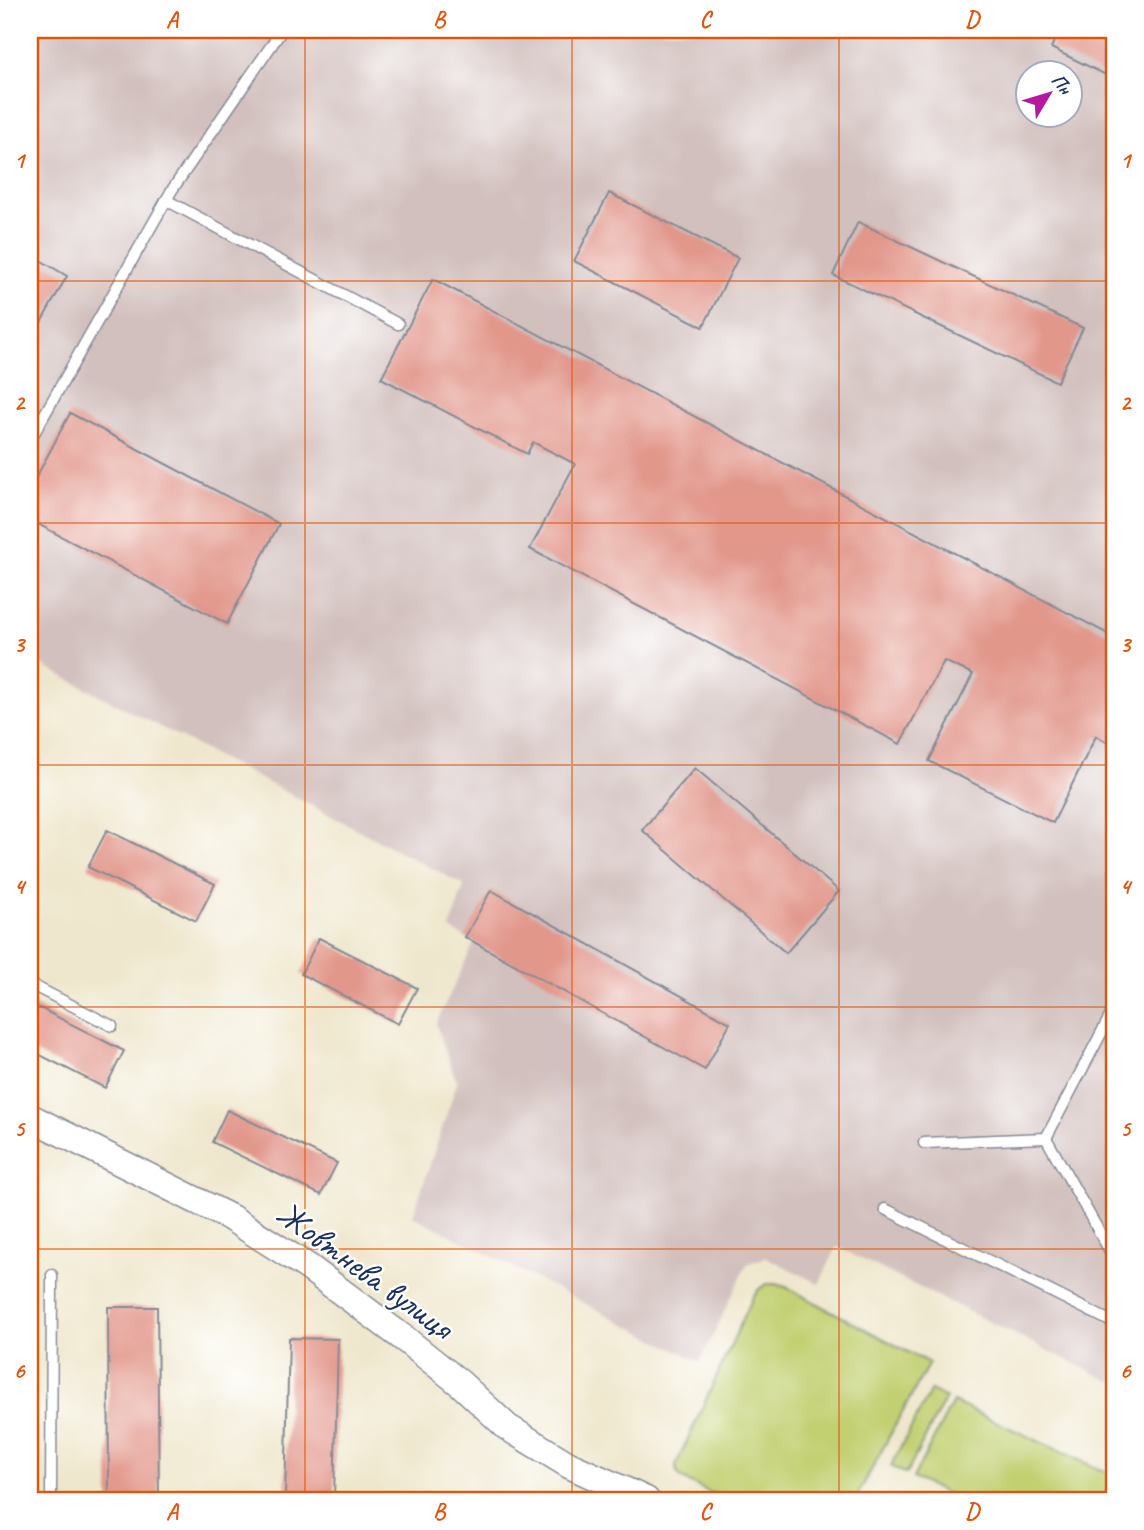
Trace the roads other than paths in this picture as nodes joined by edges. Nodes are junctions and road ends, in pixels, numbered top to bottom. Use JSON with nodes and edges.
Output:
{"nodes":[{"id":1,"x":282,"y":30,"type":"edge"},
{"id":2,"x":166,"y":200,"type":"junction"},
{"id":3,"x":398,"y":324,"type":"dead end"},
{"id":4,"x":30,"y":440,"type":"edge"},
{"id":5,"x":30,"y":984,"type":"edge"},
{"id":6,"x":1114,"y":1009,"type":"edge"},
{"id":7,"x":113,"y":1026,"type":"dead end"},
{"id":8,"x":31,"y":1122,"type":"edge"},
{"id":9,"x":1046,"y":1138,"type":"junction"},
{"id":10,"x":924,"y":1143,"type":"dead end"},
{"id":11,"x":885,"y":1209,"type":"dead end"},
{"id":12,"x":1114,"y":1258,"type":"edge"},
{"id":13,"x":52,"y":1275,"type":"dead end"},
{"id":14,"x":1114,"y":1323,"type":"edge"},
{"id":15,"x":51,"y":1500,"type":"edge"},
{"id":16,"x":646,"y":1500,"type":"edge"}],
"edges":[{"from":1,"to":2,"type":"lane"},
{"from":2,"to":3,"type":"lane"},
{"from":2,"to":4,"type":"lane"},
{"from":5,"to":7,"type":"lane"},
{"from":6,"to":9,"type":"lane"},
{"from":8,"to":16,"type":"street","name":"Жовтнева вулиця"},
{"from":9,"to":10,"type":"lane"},
{"from":9,"to":12,"type":"lane"},
{"from":11,"to":14,"type":"lane"},
{"from":13,"to":15,"type":"lane"}]}
